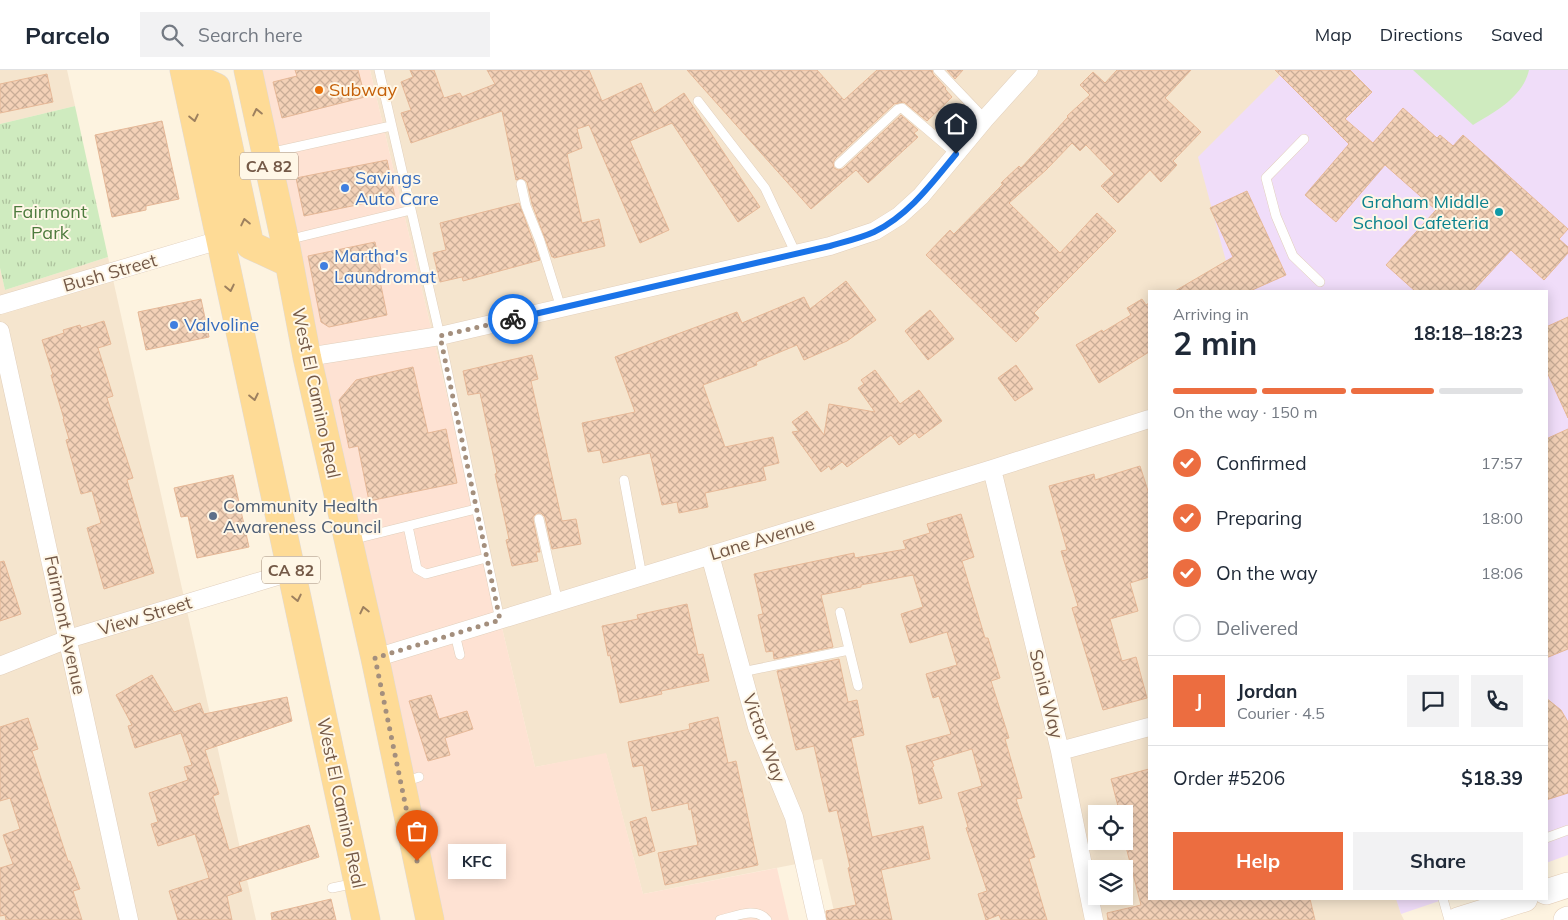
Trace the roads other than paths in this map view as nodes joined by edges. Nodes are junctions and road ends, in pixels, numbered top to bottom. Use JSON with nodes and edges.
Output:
{"nodes":[{"id":1,"x":248,"y":70,"type":"edge"},
{"id":2,"x":379,"y":70,"type":"edge"},
{"id":3,"x":938,"y":70,"type":"edge"},
{"id":4,"x":1029,"y":70,"type":"edge"},
{"id":5,"x":185,"y":77,"type":"edge"},
{"id":6,"x":698,"y":101,"type":"dead end"},
{"id":7,"x":986,"y":119,"type":"junction"},
{"id":8,"x":391,"y":126,"type":"junction"},
{"id":9,"x":1304,"y":139,"type":"dead end"},
{"id":10,"x":266,"y":153,"type":"junction"},
{"id":11,"x":956,"y":154,"type":"junction"},
{"id":12,"x":839,"y":164,"type":"dead end"},
{"id":13,"x":521,"y":184,"type":"dead end"},
{"id":14,"x":411,"y":210,"type":"junction"},
{"id":15,"x":220,"y":240,"type":"junction"},
{"id":16,"x":287,"y":252,"type":"junction"},
{"id":17,"x":796,"y":254,"type":"junction"},
{"id":18,"x":1320,"y":282,"type":"dead end"},
{"id":19,"x":0,"y":305,"type":"edge"},
{"id":20,"x":561,"y":308,"type":"junction"},
{"id":21,"x":0,"y":331,"type":"edge"},
{"id":22,"x":440,"y":336,"type":"junction"},
{"id":23,"x":307,"y":357,"type":"junction"},
{"id":24,"x":1148,"y":419,"type":"edge"},
{"id":25,"x":992,"y":469,"type":"junction"},
{"id":26,"x":624,"y":480,"type":"dead end"},
{"id":27,"x":476,"y":509,"type":"junction"},
{"id":28,"x":539,"y":518,"type":"dead end"},
{"id":29,"x":408,"y":526,"type":"junction"},
{"id":30,"x":348,"y":540,"type":"junction"},
{"id":31,"x":710,"y":555,"type":"junction"},
{"id":32,"x":486,"y":558,"type":"junction"},
{"id":33,"x":291,"y":572,"type":"junction"},
{"id":34,"x":642,"y":576,"type":"junction"},
{"id":35,"x":558,"y":602,"type":"junction"},
{"id":36,"x":840,"y":612,"type":"dead end"},
{"id":37,"x":500,"y":620,"type":"junction"},
{"id":38,"x":455,"y":634,"type":"junction"},
{"id":39,"x":68,"y":639,"type":"junction"},
{"id":40,"x":849,"y":650,"type":"junction"},
{"id":41,"x":460,"y":655,"type":"dead end"},
{"id":42,"x":375,"y":658,"type":"junction"},
{"id":43,"x":0,"y":666,"type":"edge"},
{"id":44,"x":742,"y":672,"type":"junction"},
{"id":45,"x":858,"y":686,"type":"dead end"},
{"id":46,"x":1148,"y":727,"type":"edge"},
{"id":47,"x":1060,"y":751,"type":"junction"},
{"id":48,"x":1568,"y":830,"type":"edge"},
{"id":49,"x":1548,"y":837,"type":"edge"},
{"id":50,"x":1568,"y":885,"type":"edge"},
{"id":51,"x":1548,"y":891,"type":"edge"},
{"id":52,"x":1442,"y":900,"type":"edge"},
{"id":53,"x":1522,"y":900,"type":"edge"},
{"id":54,"x":129,"y":920,"type":"edge"},
{"id":55,"x":366,"y":920,"type":"edge"},
{"id":56,"x":430,"y":920,"type":"edge"},
{"id":57,"x":720,"y":920,"type":"edge"},
{"id":58,"x":767,"y":920,"type":"edge"},
{"id":59,"x":817,"y":920,"type":"edge"},
{"id":60,"x":1094,"y":920,"type":"edge"},
{"id":61,"x":1449,"y":920,"type":"edge"},
{"id":62,"x":1458,"y":920,"type":"edge"}],
"edges":[{"from":10,"to":1,"type":"main road","name":"West El Camino Real","number":"CA 82","one_way":true},
{"from":2,"to":8,"type":"lane"},
{"from":3,"to":7,"type":"lane"},
{"from":4,"to":7,"type":"street"},
{"from":5,"to":15,"type":"main road","name":"West El Camino Real","number":"CA 82","one_way":true},
{"from":16,"to":5,"type":"main road","one_way":true},
{"from":6,"to":17,"type":"lane"},
{"from":7,"to":11,"type":"street"},
{"from":8,"to":10,"type":"lane"},
{"from":8,"to":14,"type":"lane"},
{"from":9,"to":18,"type":"lane"},
{"from":10,"to":16,"type":"main road","name":"West El Camino Real","number":"CA 82"},
{"from":11,"to":12,"type":"lane"},
{"from":11,"to":17,"type":"street"},
{"from":13,"to":20,"type":"lane"},
{"from":14,"to":16,"type":"lane"},
{"from":14,"to":22,"type":"lane"},
{"from":15,"to":19,"type":"street","name":"Bush Street"},
{"from":15,"to":33,"type":"main road","name":"West El Camino Real","number":"CA 82","one_way":true},
{"from":16,"to":23,"type":"main road","name":"West El Camino Real","number":"CA 82"},
{"from":17,"to":20,"type":"street"},
{"from":20,"to":22,"type":"street"},
{"from":21,"to":39,"type":"street","name":"Fairmont Avenue"},
{"from":22,"to":23,"type":"street"},
{"from":22,"to":27,"type":"lane"},
{"from":23,"to":30,"type":"main road","name":"West El Camino Real","number":"CA 82"},
{"from":24,"to":25,"type":"street","name":"Lane Avenue"},
{"from":25,"to":31,"type":"street","name":"Lane Avenue"},
{"from":25,"to":47,"type":"street","name":"Sonia Way"},
{"from":26,"to":34,"type":"lane"},
{"from":27,"to":29,"type":"lane"},
{"from":27,"to":32,"type":"lane"},
{"from":28,"to":35,"type":"lane"},
{"from":29,"to":30,"type":"lane"},
{"from":29,"to":32,"type":"lane"},
{"from":42,"to":30,"type":"main road","name":"West El Camino Real","number":"CA 82","one_way":true},
{"from":31,"to":34,"type":"street","name":"Lane Avenue"},
{"from":31,"to":44,"type":"street","name":"Victor Way"},
{"from":32,"to":37,"type":"lane"},
{"from":33,"to":39,"type":"street","name":"View Street"},
{"from":33,"to":55,"type":"main road","name":"West El Camino Real","number":"CA 82","one_way":true},
{"from":34,"to":35,"type":"street","name":"Lane Avenue"},
{"from":35,"to":37,"type":"street","name":"Lane Avenue"},
{"from":36,"to":40,"type":"lane"},
{"from":37,"to":38,"type":"street","name":"Lane Avenue"},
{"from":38,"to":41,"type":"lane"},
{"from":38,"to":42,"type":"street","name":"Lane Avenue"},
{"from":39,"to":43,"type":"street","name":"View Street"},
{"from":39,"to":54,"type":"street","name":"Fairmont Avenue"},
{"from":40,"to":44,"type":"lane"},
{"from":40,"to":45,"type":"lane"},
{"from":42,"to":56,"type":"main road","name":"West El Camino Real","number":"CA 82"},
{"from":44,"to":59,"type":"street","name":"Victor Way"},
{"from":46,"to":47,"type":"street"},
{"from":47,"to":60,"type":"street","name":"Sonia Way"},
{"from":48,"to":49,"type":"lane"},
{"from":50,"to":51,"type":"street"},
{"from":52,"to":61,"type":"lane"},
{"from":53,"to":62,"type":"street"},
{"from":57,"to":58,"type":"lane"}]}
